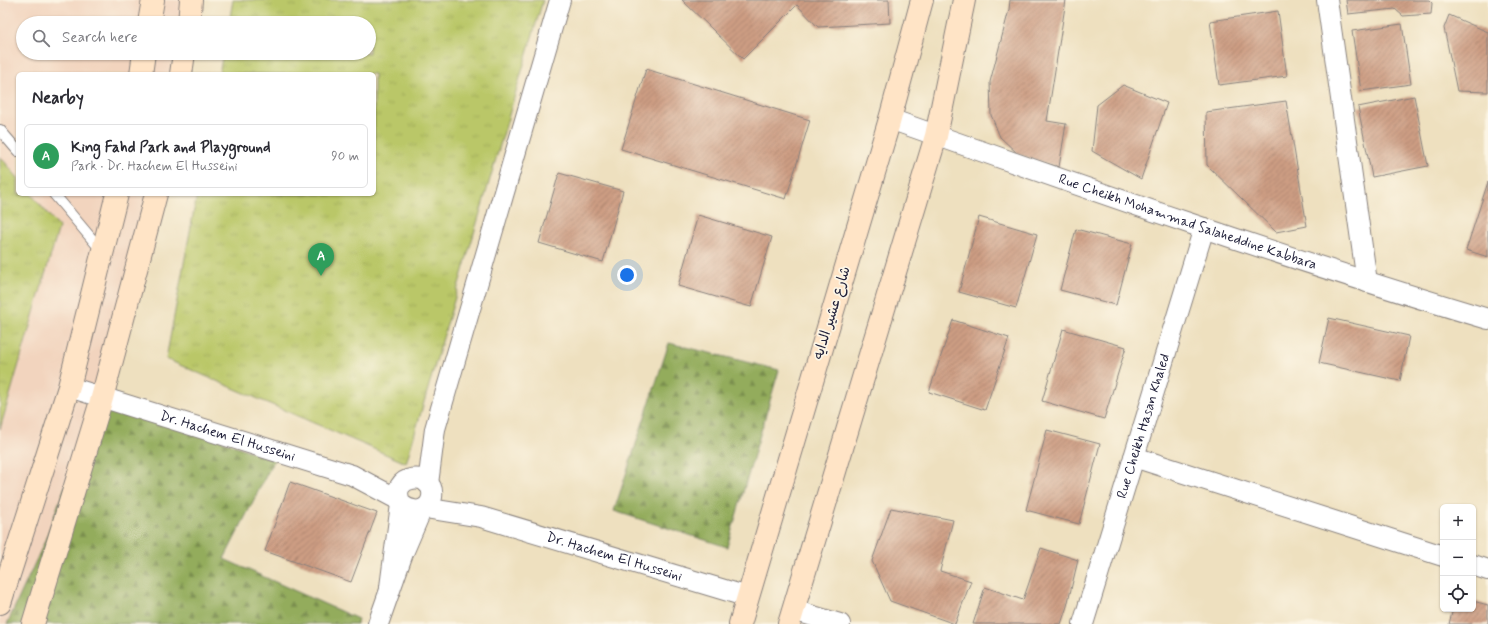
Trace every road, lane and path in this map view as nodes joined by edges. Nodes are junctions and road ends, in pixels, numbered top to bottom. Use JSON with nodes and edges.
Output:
{"nodes":[{"id":1,"x":153,"y":0,"type":"edge"},
{"id":2,"x":191,"y":0,"type":"edge"},
{"id":3,"x":560,"y":0,"type":"edge"},
{"id":4,"x":922,"y":0,"type":"edge"},
{"id":5,"x":964,"y":0,"type":"edge"},
{"id":6,"x":1327,"y":0,"type":"edge"},
{"id":7,"x":150,"y":16,"type":"edge"},
{"id":8,"x":189,"y":16,"type":"edge"},
{"id":9,"x":143,"y":60,"type":"edge"},
{"id":10,"x":183,"y":60,"type":"edge"},
{"id":11,"x":141,"y":72,"type":"edge"},
{"id":12,"x":182,"y":72,"type":"edge"},
{"id":13,"x":890,"y":119,"type":"junction"},
{"id":14,"x":0,"y":130,"type":"edge"},
{"id":15,"x":936,"y":136,"type":"junction"},
{"id":16,"x":16,"y":149,"type":"edge"},
{"id":17,"x":56,"y":196,"type":"edge"},
{"id":18,"x":117,"y":196,"type":"edge"},
{"id":19,"x":155,"y":196,"type":"edge"},
{"id":20,"x":1204,"y":228,"type":"junction"},
{"id":21,"x":103,"y":253,"type":"junction"},
{"id":22,"x":1367,"y":282,"type":"junction"},
{"id":23,"x":1488,"y":320,"type":"edge"},
{"id":24,"x":69,"y":388,"type":"junction"},
{"id":25,"x":102,"y":398,"type":"junction"},
{"id":26,"x":1134,"y":457,"type":"junction"},
{"id":27,"x":352,"y":475,"type":"junction"},
{"id":28,"x":420,"y":492,"type":"junction"},
{"id":29,"x":400,"y":502,"type":"junction"},
{"id":30,"x":1440,"y":555,"type":"edge"},
{"id":31,"x":1476,"y":566,"type":"edge"},
{"id":32,"x":1488,"y":570,"type":"edge"},
{"id":33,"x":390,"y":587,"type":"junction"},
{"id":34,"x":748,"y":597,"type":"junction"},
{"id":35,"x":0,"y":603,"type":"edge"},
{"id":36,"x":791,"y":617,"type":"edge"},
{"id":37,"x":33,"y":624,"type":"edge"},
{"id":38,"x":378,"y":624,"type":"edge"},
{"id":39,"x":740,"y":624,"type":"edge"},
{"id":40,"x":840,"y":624,"type":"edge"},
{"id":41,"x":1084,"y":624,"type":"edge"}],
"edges":[{"from":1,"to":7,"type":"street"},
{"from":2,"to":8,"type":"street"},
{"from":3,"to":28,"type":"street"},
{"from":4,"to":13,"type":"street","name":"شارع عشير الدايه"},
{"from":5,"to":15,"type":"street"},
{"from":6,"to":22,"type":"street"},
{"from":9,"to":11,"type":"street"},
{"from":10,"to":12,"type":"street"},
{"from":13,"to":15,"type":"street","name":"Rue Cheikh Mohammad Salaheddine Kabbara"},
{"from":13,"to":34,"type":"street","name":"شارع عشير الدايه"},
{"from":14,"to":16,"type":"lane"},
{"from":15,"to":20,"type":"street","name":"Rue Cheikh Mohammad Salaheddine Kabbara"},
{"from":15,"to":36,"type":"street"},
{"from":17,"to":21,"type":"lane"},
{"from":18,"to":21,"type":"street"},
{"from":19,"to":25,"type":"street"},
{"from":20,"to":22,"type":"street","name":"Rue Cheikh Mohammad Salaheddine Kabbara"},
{"from":20,"to":26,"type":"street","name":"Rue Cheikh Hasan Khaled"},
{"from":21,"to":24,"type":"street"},
{"from":22,"to":23,"type":"street","name":"Rue Cheikh Mohammad Salaheddine Kabbara"},
{"from":24,"to":25,"type":"street","name":"Dr. Hachem El Husseini"},
{"from":24,"to":35,"type":"street"},
{"from":25,"to":27,"type":"street","name":"Dr. Hachem El Husseini"},
{"from":25,"to":37,"type":"street"},
{"from":26,"to":30,"type":"street"},
{"from":26,"to":41,"type":"street","name":"Rue Cheikh Hasan Khaled"},
{"from":27,"to":28,"type":"street","name":"Dr. Hachem El Husseini"},
{"from":27,"to":29,"type":"street","name":"Dr. Hachem El Husseini"},
{"from":28,"to":29,"type":"street"},
{"from":28,"to":33,"type":"street"},
{"from":28,"to":34,"type":"street","name":"Dr. Hachem El Husseini"},
{"from":29,"to":33,"type":"street"},
{"from":31,"to":32,"type":"street"},
{"from":33,"to":38,"type":"street"},
{"from":34,"to":39,"type":"street","name":"شارع عشير الدايه"},
{"from":36,"to":40,"type":"street"}]}
